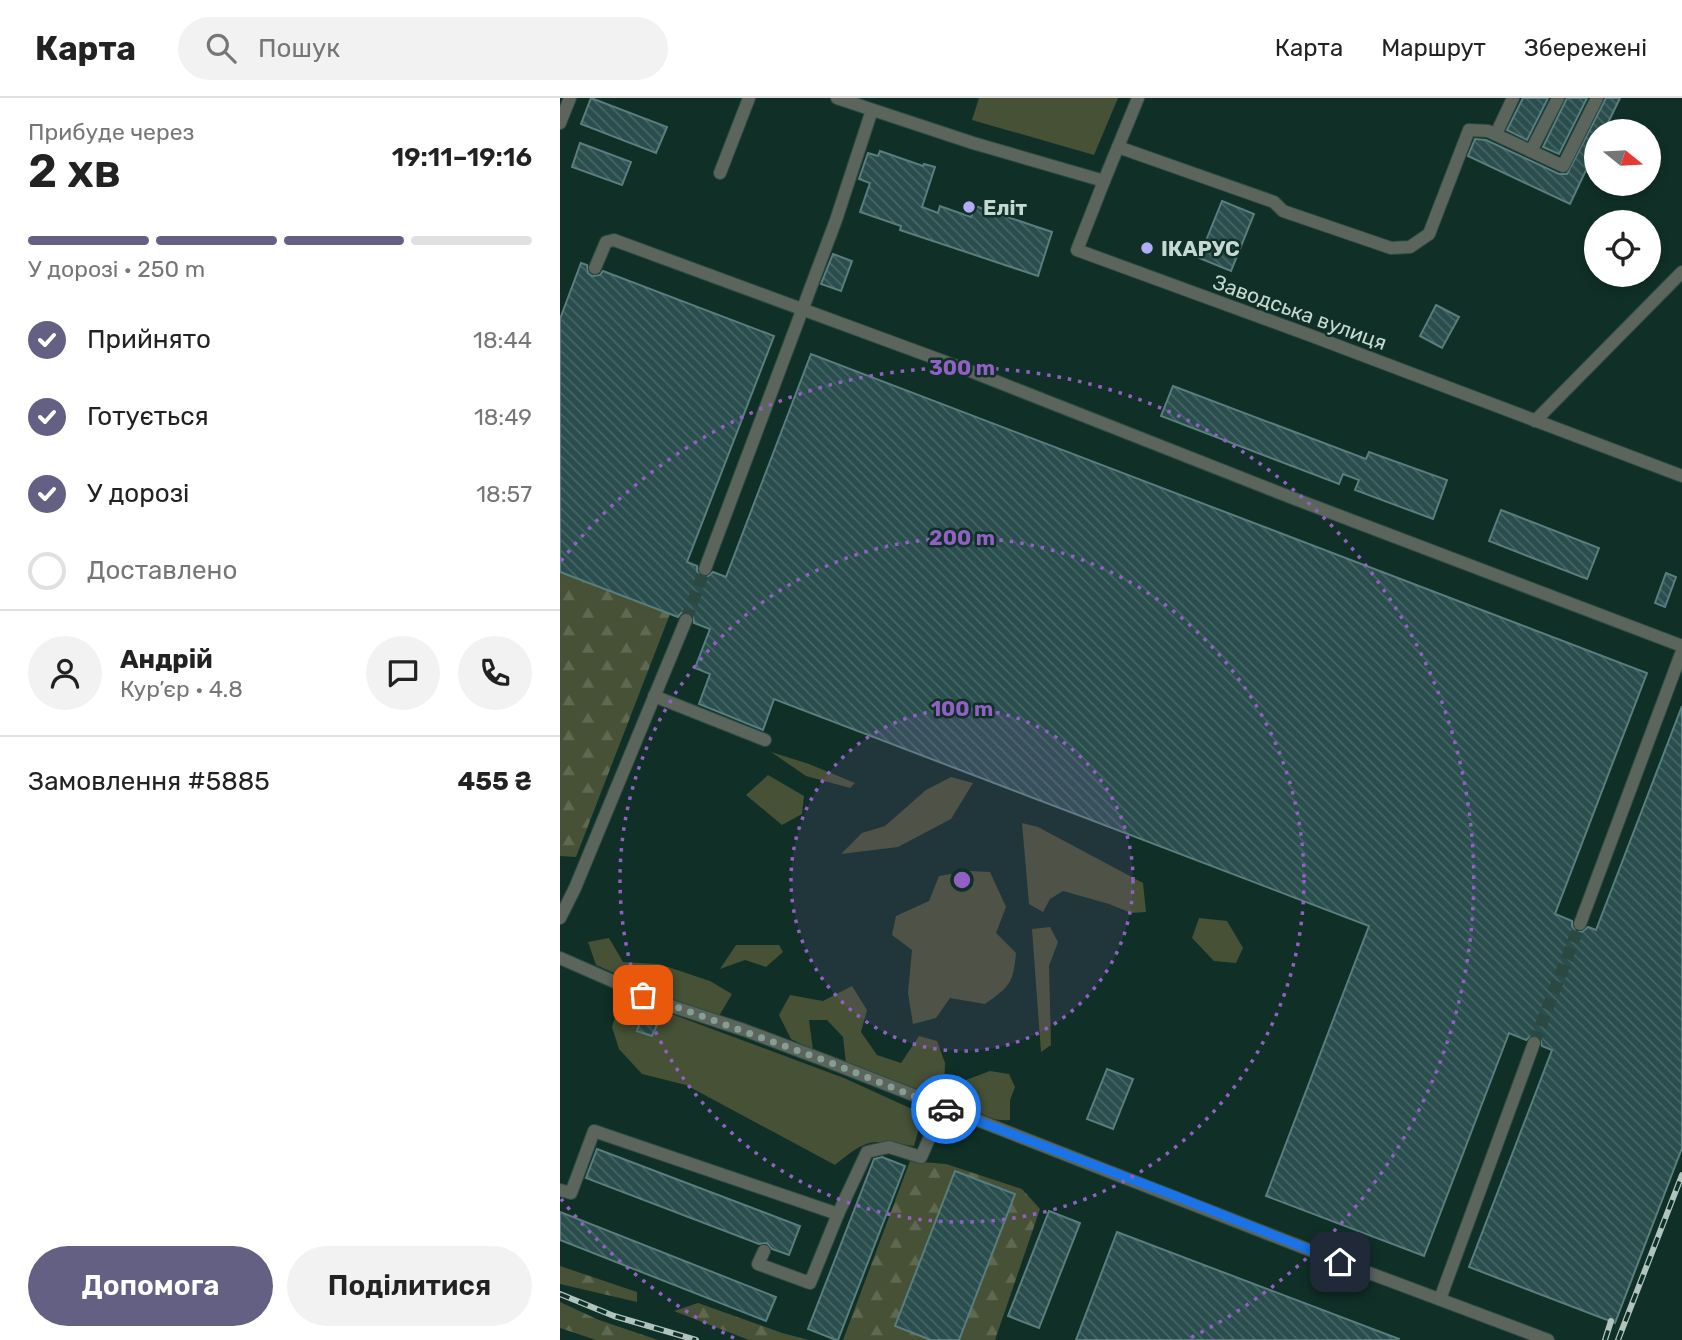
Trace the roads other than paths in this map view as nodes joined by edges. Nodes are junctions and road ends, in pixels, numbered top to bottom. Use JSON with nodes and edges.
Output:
{"nodes":[{"id":1,"x":570,"y":98,"type":"edge"},
{"id":2,"x":749,"y":98,"type":"edge"},
{"id":3,"x":837,"y":98,"type":"edge"},
{"id":4,"x":1138,"y":98,"type":"edge"},
{"id":5,"x":1513,"y":98,"type":"edge"},
{"id":6,"x":1558,"y":98,"type":"edge"},
{"id":7,"x":1597,"y":98,"type":"edge"},
{"id":8,"x":872,"y":110,"type":"junction"},
{"id":9,"x":560,"y":123,"type":"edge"},
{"id":10,"x":1496,"y":134,"type":"junction"},
{"id":11,"x":1118,"y":147,"type":"junction"},
{"id":12,"x":1531,"y":151,"type":"junction"},
{"id":13,"x":720,"y":173,"type":"dead end"},
{"id":14,"x":1104,"y":181,"type":"junction"},
{"id":15,"x":595,"y":268,"type":"dead end"},
{"id":16,"x":1682,"y":272,"type":"edge"},
{"id":17,"x":804,"y":309,"type":"junction"},
{"id":18,"x":1535,"y":421,"type":"junction"},
{"id":19,"x":1682,"y":476,"type":"edge"},
{"id":20,"x":705,"y":569,"type":"tunnel mouth"},
{"id":21,"x":686,"y":620,"type":"tunnel mouth"},
{"id":22,"x":1682,"y":648,"type":"edge"},
{"id":23,"x":654,"y":696,"type":"junction"},
{"id":24,"x":765,"y":740,"type":"dead end"},
{"id":25,"x":560,"y":918,"type":"edge"},
{"id":26,"x":1580,"y":924,"type":"tunnel mouth"},
{"id":27,"x":560,"y":958,"type":"edge"},
{"id":28,"x":1534,"y":1043,"type":"tunnel mouth"},
{"id":29,"x":946,"y":1109,"type":"junction"},
{"id":30,"x":560,"y":1189,"type":"edge"},
{"id":31,"x":838,"y":1214,"type":"junction"},
{"id":32,"x":764,"y":1251,"type":"dead end"},
{"id":33,"x":1440,"y":1299,"type":"junction"},
{"id":34,"x":1548,"y":1340,"type":"edge"}],
"edges":[{"from":1,"to":9,"type":"street"},
{"from":2,"to":13,"type":"street"},
{"from":3,"to":8,"type":"street"},
{"from":4,"to":11,"type":"street"},
{"from":5,"to":10,"type":"street"},
{"from":6,"to":12,"type":"street"},
{"from":7,"to":12,"type":"street"},
{"from":8,"to":14,"type":"street"},
{"from":8,"to":17,"type":"street"},
{"from":10,"to":11,"type":"street"},
{"from":10,"to":12,"type":"street"},
{"from":11,"to":14,"type":"street"},
{"from":14,"to":18,"type":"street","name":"Заводська вулиця"},
{"from":15,"to":17,"type":"street"},
{"from":16,"to":18,"type":"street"},
{"from":17,"to":20,"type":"street"},
{"from":17,"to":22,"type":"street"},
{"from":18,"to":19,"type":"street","name":"Заводська вулиця"},
{"from":21,"to":23,"type":"street"},
{"from":22,"to":26,"type":"street"},
{"from":23,"to":24,"type":"street"},
{"from":23,"to":25,"type":"street"},
{"from":27,"to":29,"type":"street"},
{"from":28,"to":33,"type":"street"},
{"from":29,"to":31,"type":"street"},
{"from":29,"to":33,"type":"street"},
{"from":30,"to":31,"type":"street"},
{"from":31,"to":32,"type":"street"},
{"from":33,"to":34,"type":"street"}]}
